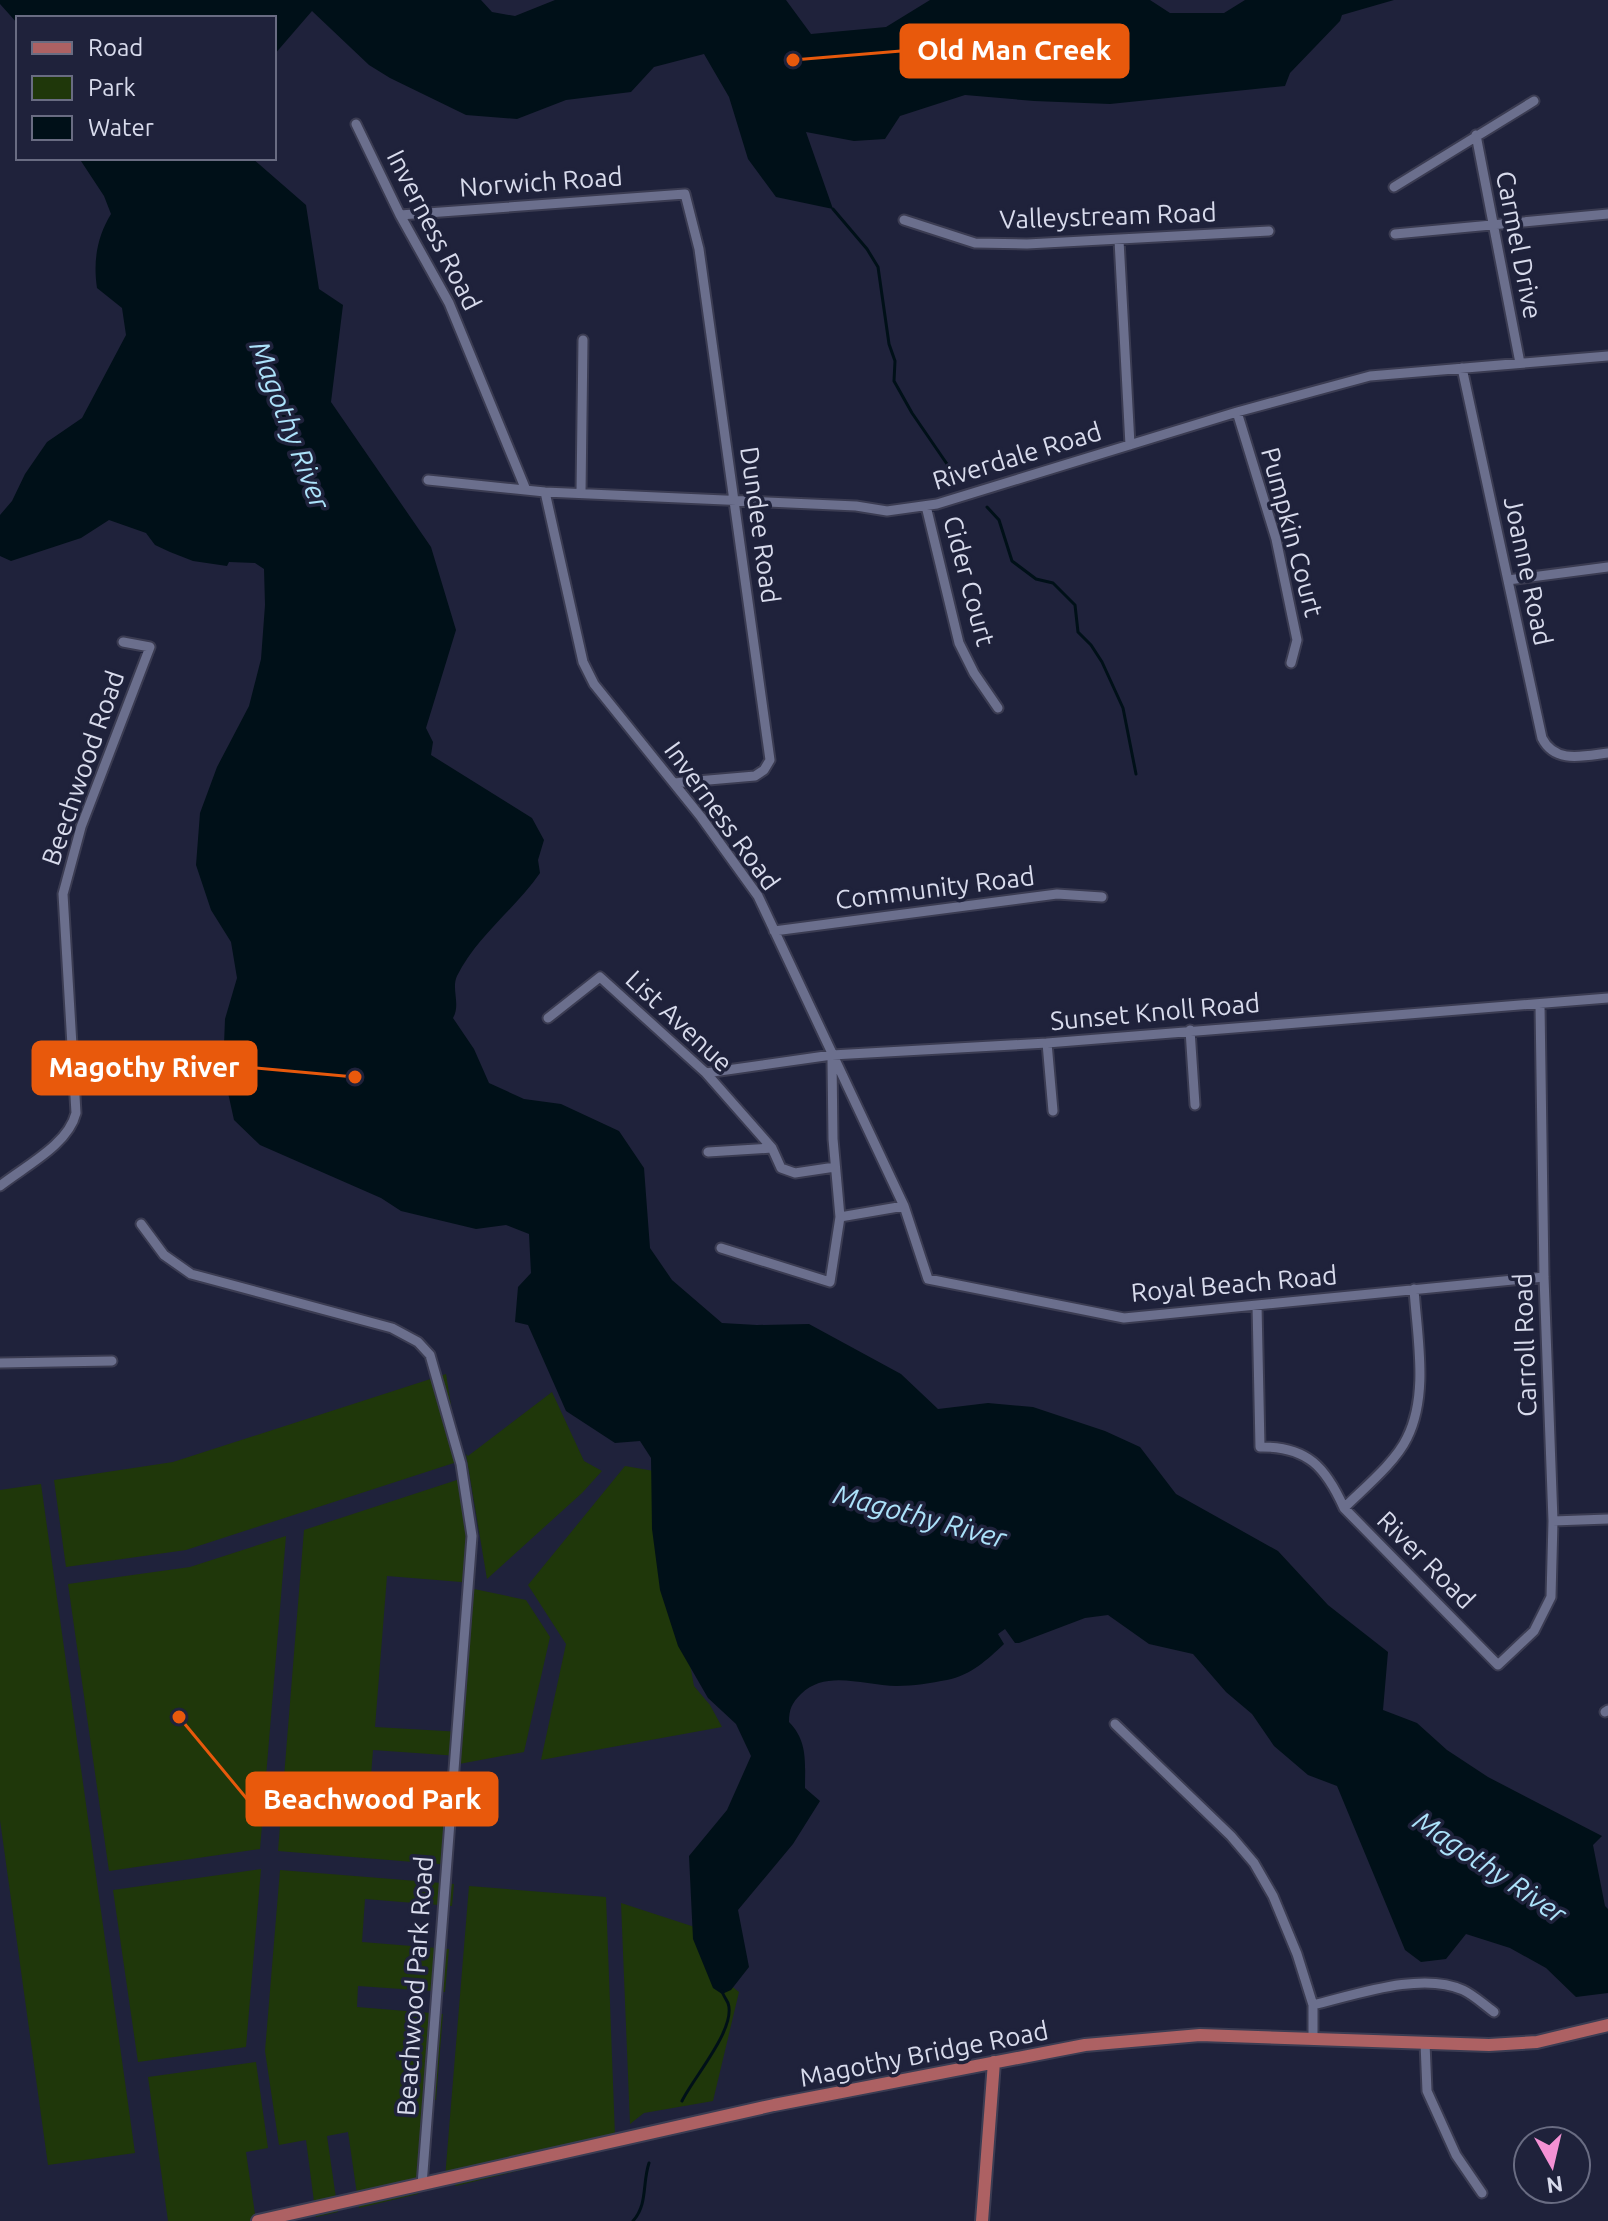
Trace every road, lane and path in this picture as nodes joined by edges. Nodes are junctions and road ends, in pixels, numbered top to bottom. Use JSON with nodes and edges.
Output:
{"nodes":[{"id":1,"x":1534,"y":101,"type":"dead end"},
{"id":2,"x":356,"y":124,"type":"dead end"},
{"id":3,"x":1476,"y":135,"type":"junction"},
{"id":4,"x":1394,"y":187,"type":"dead end"},
{"id":5,"x":685,"y":194,"type":"joint"},
{"id":6,"x":1608,"y":214,"type":"edge"},
{"id":7,"x":400,"y":215,"type":"junction"},
{"id":8,"x":904,"y":220,"type":"dead end"},
{"id":9,"x":1492,"y":226,"type":"junction"},
{"id":10,"x":1269,"y":231,"type":"dead end"},
{"id":11,"x":1395,"y":234,"type":"dead end"},
{"id":12,"x":1119,"y":240,"type":"junction"},
{"id":13,"x":583,"y":340,"type":"dead end"},
{"id":14,"x":1608,"y":356,"type":"edge"},
{"id":15,"x":1520,"y":363,"type":"junction"},
{"id":16,"x":1462,"y":368,"type":"junction"},
{"id":17,"x":1237,"y":412,"type":"junction"},
{"id":18,"x":1130,"y":445,"type":"junction"},
{"id":19,"x":428,"y":480,"type":"dead end"},
{"id":20,"x":526,"y":490,"type":"junction"},
{"id":21,"x":545,"y":492,"type":"junction"},
{"id":22,"x":581,"y":492,"type":"junction"},
{"id":23,"x":733,"y":499,"type":"junction"},
{"id":24,"x":926,"y":506,"type":"junction"},
{"id":25,"x":1608,"y":567,"type":"edge"},
{"id":26,"x":1508,"y":580,"type":"junction"},
{"id":27,"x":123,"y":642,"type":"dead end"},
{"id":28,"x":1291,"y":663,"type":"dead end"},
{"id":29,"x":998,"y":708,"type":"dead end"},
{"id":30,"x":1608,"y":753,"type":"edge"},
{"id":31,"x":674,"y":783,"type":"junction"},
{"id":32,"x":1102,"y":897,"type":"dead end"},
{"id":33,"x":774,"y":931,"type":"junction"},
{"id":34,"x":1608,"y":998,"type":"edge"},
{"id":35,"x":1540,"y":1005,"type":"junction"},
{"id":36,"x":548,"y":1018,"type":"dead end"},
{"id":37,"x":1190,"y":1030,"type":"junction"},
{"id":38,"x":1047,"y":1043,"type":"junction"},
{"id":39,"x":832,"y":1055,"type":"junction"},
{"id":40,"x":706,"y":1073,"type":"junction"},
{"id":41,"x":1195,"y":1105,"type":"dead end"},
{"id":42,"x":1053,"y":1111,"type":"dead end"},
{"id":43,"x":772,"y":1148,"type":"junction"},
{"id":44,"x":708,"y":1152,"type":"dead end"},
{"id":45,"x":835,"y":1167,"type":"junction"},
{"id":46,"x":0,"y":1186,"type":"edge"},
{"id":47,"x":904,"y":1206,"type":"junction"},
{"id":48,"x":840,"y":1217,"type":"junction"},
{"id":49,"x":141,"y":1224,"type":"dead end"},
{"id":50,"x":721,"y":1248,"type":"dead end"},
{"id":51,"x":1544,"y":1277,"type":"junction"},
{"id":52,"x":1414,"y":1289,"type":"junction"},
{"id":53,"x":1257,"y":1305,"type":"junction"},
{"id":54,"x":112,"y":1361,"type":"dead end"},
{"id":55,"x":0,"y":1363,"type":"edge"},
{"id":56,"x":1344,"y":1508,"type":"junction"},
{"id":57,"x":1608,"y":1519,"type":"edge"},
{"id":58,"x":1553,"y":1521,"type":"junction"},
{"id":59,"x":1498,"y":1665,"type":"joint"},
{"id":60,"x":1115,"y":1724,"type":"dead end"},
{"id":61,"x":1313,"y":2005,"type":"junction"},
{"id":62,"x":1494,"y":2012,"type":"dead end"},
{"id":63,"x":1608,"y":2025,"type":"edge"},
{"id":64,"x":1313,"y":2039,"type":"junction"},
{"id":65,"x":1425,"y":2043,"type":"junction"},
{"id":66,"x":994,"y":2062,"type":"junction"},
{"id":67,"x":422,"y":2185,"type":"junction"},
{"id":68,"x":1482,"y":2193,"type":"dead end"},
{"id":69,"x":258,"y":2221,"type":"edge"},
{"id":70,"x":982,"y":2221,"type":"edge"}],
"edges":[{"from":1,"to":3,"type":"street"},
{"from":2,"to":7,"type":"street","name":"Inverness Road"},
{"from":3,"to":4,"type":"street"},
{"from":3,"to":9,"type":"street","name":"Carmel Drive"},
{"from":5,"to":7,"type":"street","name":"Norwich Road"},
{"from":5,"to":23,"type":"street","name":"Dundee Road"},
{"from":6,"to":9,"type":"street"},
{"from":7,"to":20,"type":"street","name":"Inverness Road"},
{"from":8,"to":12,"type":"street","name":"Valleystream Road"},
{"from":9,"to":11,"type":"street"},
{"from":9,"to":15,"type":"street","name":"Carmel Drive"},
{"from":10,"to":12,"type":"street","name":"Valleystream Road"},
{"from":12,"to":18,"type":"street"},
{"from":13,"to":22,"type":"street"},
{"from":14,"to":15,"type":"street","name":"Riverdale Road"},
{"from":15,"to":16,"type":"street","name":"Riverdale Road"},
{"from":16,"to":17,"type":"street","name":"Riverdale Road"},
{"from":16,"to":26,"type":"street","name":"Joanne Road"},
{"from":17,"to":18,"type":"street","name":"Riverdale Road"},
{"from":17,"to":28,"type":"street","name":"Pumpkin Court"},
{"from":18,"to":24,"type":"street","name":"Riverdale Road"},
{"from":19,"to":20,"type":"street","name":"Riverdale Road"},
{"from":20,"to":21,"type":"street","name":"Riverdale Road"},
{"from":21,"to":22,"type":"street","name":"Riverdale Road"},
{"from":21,"to":31,"type":"street","name":"Inverness Road"},
{"from":22,"to":23,"type":"street","name":"Riverdale Road"},
{"from":23,"to":24,"type":"street","name":"Riverdale Road"},
{"from":23,"to":31,"type":"street","name":"Dundee Road"},
{"from":24,"to":29,"type":"street","name":"Cider Court"},
{"from":25,"to":26,"type":"street"},
{"from":26,"to":30,"type":"street","name":"Joanne Road"},
{"from":27,"to":46,"type":"street","name":"Beechwood Road"},
{"from":31,"to":33,"type":"street","name":"Inverness Road"},
{"from":32,"to":33,"type":"street","name":"Community Road"},
{"from":33,"to":39,"type":"street","name":"Inverness Road"},
{"from":34,"to":35,"type":"street","name":"Sunset Knoll Road"},
{"from":35,"to":37,"type":"street","name":"Sunset Knoll Road"},
{"from":35,"to":51,"type":"street","name":"Carroll Road"},
{"from":36,"to":40,"type":"street","name":"List Avenue"},
{"from":37,"to":38,"type":"street","name":"Sunset Knoll Road"},
{"from":37,"to":41,"type":"street"},
{"from":38,"to":39,"type":"street","name":"Sunset Knoll Road"},
{"from":38,"to":42,"type":"street"},
{"from":39,"to":40,"type":"street","name":"Sunset Knoll Road"},
{"from":39,"to":45,"type":"street"},
{"from":39,"to":47,"type":"street","name":"Inverness Road"},
{"from":40,"to":43,"type":"street","name":"List Avenue"},
{"from":43,"to":44,"type":"street"},
{"from":43,"to":45,"type":"street","name":"List Avenue"},
{"from":45,"to":48,"type":"street"},
{"from":47,"to":48,"type":"street"},
{"from":47,"to":53,"type":"street","name":"Royal Beach Road"},
{"from":48,"to":50,"type":"street"},
{"from":49,"to":67,"type":"street","name":"Beachwood Park Road"},
{"from":51,"to":52,"type":"street","name":"Royal Beach Road"},
{"from":51,"to":58,"type":"street","name":"Carroll Road"},
{"from":52,"to":53,"type":"street","name":"Royal Beach Road"},
{"from":52,"to":56,"type":"street"},
{"from":53,"to":56,"type":"street","name":"River Road"},
{"from":54,"to":55,"type":"street"},
{"from":56,"to":59,"type":"street","name":"River Road"},
{"from":57,"to":58,"type":"street"},
{"from":58,"to":59,"type":"street","name":"Carroll Road"},
{"from":60,"to":61,"type":"street"},
{"from":61,"to":62,"type":"street"},
{"from":61,"to":64,"type":"street"},
{"from":63,"to":65,"type":"main road","name":"Magothy Bridge Road"},
{"from":64,"to":65,"type":"main road","name":"Magothy Bridge Road"},
{"from":64,"to":66,"type":"main road","name":"Magothy Bridge Road"},
{"from":65,"to":68,"type":"street"},
{"from":66,"to":67,"type":"main road","name":"Magothy Bridge Road"},
{"from":66,"to":70,"type":"main road"},
{"from":67,"to":69,"type":"main road","name":"Magothy Bridge Road"}]}
